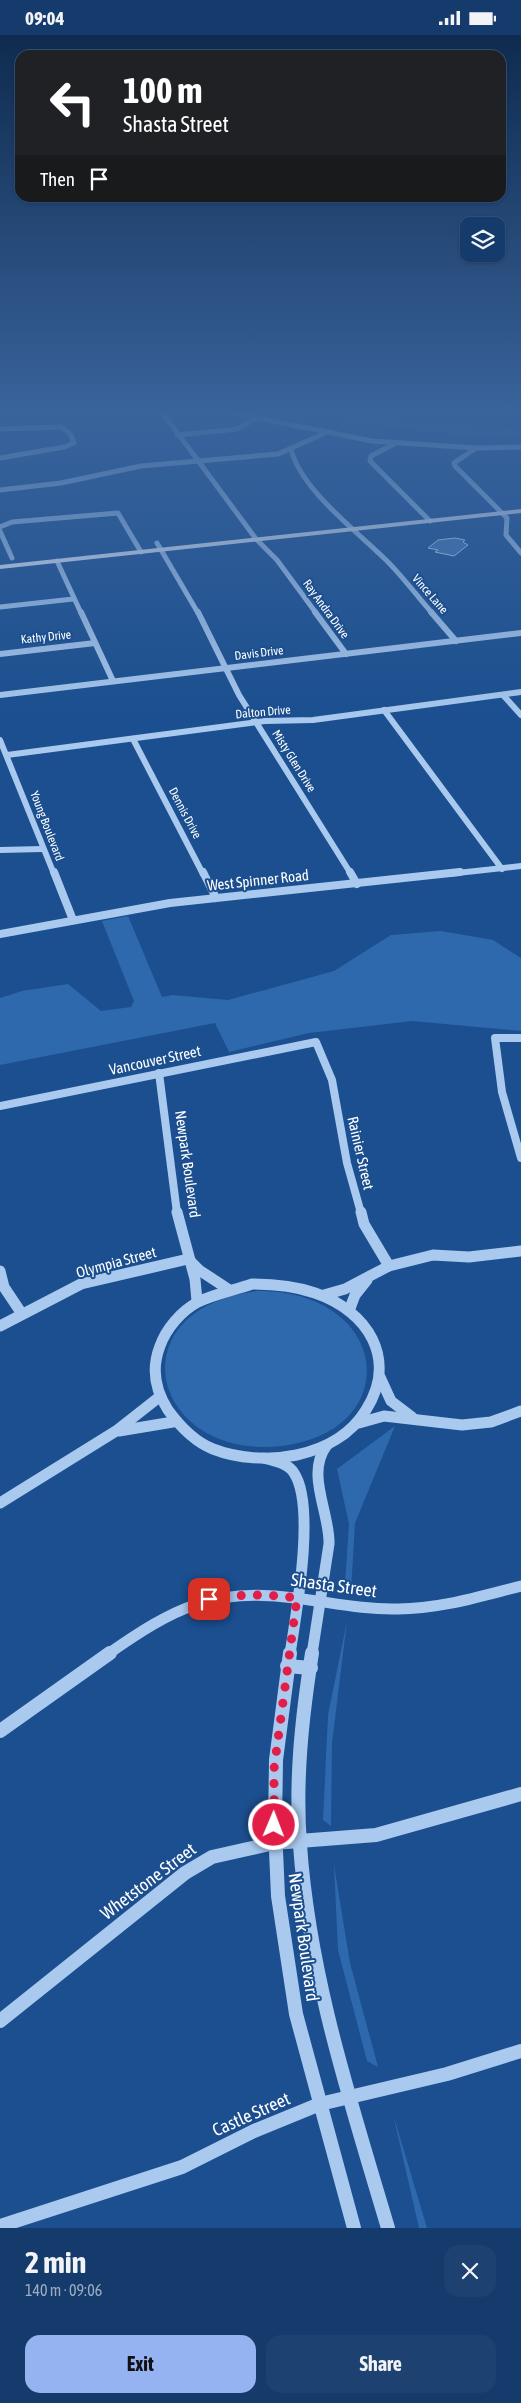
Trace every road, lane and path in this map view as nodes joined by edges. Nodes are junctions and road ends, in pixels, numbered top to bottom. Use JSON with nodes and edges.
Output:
{"nodes":[{"id":1,"x":102,"y":514,"type":"edge"},
{"id":2,"x":119,"y":514,"type":"edge"},
{"id":3,"x":237,"y":514,"type":"edge"},
{"id":4,"x":340,"y":514,"type":"edge"},
{"id":5,"x":424,"y":514,"type":"edge"},
{"id":6,"x":461,"y":514,"type":"edge"},
{"id":7,"x":504,"y":514,"type":"edge"},
{"id":8,"x":428,"y":518,"type":"junction"},
{"id":9,"x":350,"y":526,"type":"junction"},
{"id":10,"x":0,"y":527,"type":"edge"},
{"id":11,"x":0,"y":531,"type":"edge"},
{"id":12,"x":253,"y":536,"type":"junction"},
{"id":13,"x":159,"y":546,"type":"junction"},
{"id":14,"x":139,"y":548,"type":"junction"},
{"id":15,"x":521,"y":553,"type":"edge"},
{"id":16,"x":12,"y":558,"type":"junction"},
{"id":17,"x":0,"y":559,"type":"edge"},
{"id":18,"x":57,"y":561,"type":"junction"},
{"id":19,"x":0,"y":567,"type":"edge"},
{"id":20,"x":73,"y":599,"type":"junction"},
{"id":21,"x":0,"y":607,"type":"edge"},
{"id":22,"x":521,"y":633,"type":"edge"},
{"id":23,"x":456,"y":641,"type":"junction"},
{"id":24,"x":95,"y":643,"type":"junction"},
{"id":25,"x":0,"y":653,"type":"edge"},
{"id":26,"x":346,"y":654,"type":"junction"},
{"id":27,"x":226,"y":668,"type":"junction"},
{"id":28,"x":112,"y":681,"type":"junction"},
{"id":29,"x":521,"y":692,"type":"edge"},
{"id":30,"x":0,"y":695,"type":"edge"},
{"id":31,"x":502,"y":695,"type":"junction"},
{"id":32,"x":384,"y":710,"type":"junction"},
{"id":33,"x":521,"y":715,"type":"edge"},
{"id":34,"x":257,"y":722,"type":"junction"},
{"id":35,"x":133,"y":739,"type":"junction"},
{"id":36,"x":0,"y":740,"type":"edge"},
{"id":37,"x":7,"y":755,"type":"junction"},
{"id":38,"x":43,"y":849,"type":"junction"},
{"id":39,"x":0,"y":850,"type":"edge"},
{"id":40,"x":521,"y":866,"type":"edge"},
{"id":41,"x":502,"y":869,"type":"junction"},
{"id":42,"x":356,"y":884,"type":"junction"},
{"id":43,"x":216,"y":898,"type":"junction"},
{"id":44,"x":73,"y":920,"type":"junction"},
{"id":45,"x":0,"y":934,"type":"edge"},
{"id":46,"x":521,"y":1038,"type":"edge"},
{"id":47,"x":316,"y":1042,"type":"joint"},
{"id":48,"x":160,"y":1073,"type":"junction"},
{"id":49,"x":0,"y":1106,"type":"edge"},
{"id":50,"x":521,"y":1158,"type":"edge"},
{"id":51,"x":521,"y":1251,"type":"edge"},
{"id":52,"x":188,"y":1259,"type":"junction"},
{"id":53,"x":389,"y":1265,"type":"junction"},
{"id":54,"x":0,"y":1271,"type":"edge"},
{"id":55,"x":369,"y":1277,"type":"junction"},
{"id":56,"x":228,"y":1289,"type":"junction"},
{"id":57,"x":324,"y":1295,"type":"junction"},
{"id":58,"x":197,"y":1301,"type":"junction"},
{"id":59,"x":349,"y":1311,"type":"junction"},
{"id":60,"x":22,"y":1314,"type":"junction"},
{"id":61,"x":0,"y":1326,"type":"edge"},
{"id":62,"x":380,"y":1377,"type":"junction"},
{"id":63,"x":158,"y":1398,"type":"junction"},
{"id":64,"x":521,"y":1411,"type":"edge"},
{"id":65,"x":417,"y":1419,"type":"junction"},
{"id":66,"x":174,"y":1422,"type":"junction"},
{"id":67,"x":359,"y":1423,"type":"junction"},
{"id":68,"x":116,"y":1431,"type":"junction"},
{"id":69,"x":327,"y":1445,"type":"junction"},
{"id":70,"x":264,"y":1458,"type":"junction"},
{"id":71,"x":0,"y":1503,"type":"edge"},
{"id":72,"x":521,"y":1586,"type":"edge"},
{"id":73,"x":297,"y":1598,"type":"junction"},
{"id":74,"x":320,"y":1601,"type":"junction"},
{"id":75,"x":287,"y":1666,"type":"junction"},
{"id":76,"x":311,"y":1669,"type":"junction"},
{"id":77,"x":0,"y":1731,"type":"edge"},
{"id":78,"x":521,"y":1795,"type":"edge"},
{"id":79,"x":274,"y":1843,"type":"junction"},
{"id":80,"x":300,"y":1843,"type":"junction"},
{"id":81,"x":0,"y":2021,"type":"edge"},
{"id":82,"x":521,"y":2051,"type":"edge"},
{"id":83,"x":350,"y":2095,"type":"junction"},
{"id":84,"x":320,"y":2104,"type":"junction"},
{"id":85,"x":0,"y":2226,"type":"edge"},
{"id":86,"x":354,"y":2228,"type":"edge"},
{"id":87,"x":388,"y":2228,"type":"edge"}],
"edges":[{"from":1,"to":10,"type":"street"},
{"from":2,"to":14,"type":"street"},
{"from":3,"to":12,"type":"street","name":"Ray Andra Drive"},
{"from":4,"to":9,"type":"street","name":"Vince Lane"},
{"from":5,"to":8,"type":"street"},
{"from":6,"to":8,"type":"main road"},
{"from":7,"to":15,"type":"street"},
{"from":8,"to":9,"type":"main road"},
{"from":9,"to":12,"type":"main road"},
{"from":9,"to":23,"type":"street","name":"Vince Lane"},
{"from":11,"to":16,"type":"street"},
{"from":12,"to":13,"type":"main road"},
{"from":12,"to":26,"type":"street","name":"Ray Andra Drive"},
{"from":13,"to":14,"type":"main road"},
{"from":13,"to":27,"type":"street","name":"Misty Glen Drive"},
{"from":14,"to":16,"type":"main road"},
{"from":14,"to":18,"type":"main road"},
{"from":16,"to":17,"type":"main road"},
{"from":18,"to":19,"type":"main road"},
{"from":18,"to":20,"type":"street"},
{"from":20,"to":21,"type":"street"},
{"from":20,"to":24,"type":"street"},
{"from":22,"to":23,"type":"street","name":"Davis Drive"},
{"from":23,"to":26,"type":"street","name":"Davis Drive"},
{"from":24,"to":25,"type":"street","name":"Kathy Drive"},
{"from":24,"to":28,"type":"street"},
{"from":26,"to":27,"type":"street","name":"Davis Drive"},
{"from":27,"to":28,"type":"street","name":"Davis Drive"},
{"from":27,"to":34,"type":"street","name":"Misty Glen Drive"},
{"from":28,"to":30,"type":"street","name":"Davis Drive"},
{"from":29,"to":31,"type":"street","name":"Dalton Drive"},
{"from":31,"to":32,"type":"street","name":"Dalton Drive"},
{"from":31,"to":33,"type":"street"},
{"from":32,"to":34,"type":"street","name":"Dalton Drive"},
{"from":32,"to":41,"type":"street"},
{"from":34,"to":35,"type":"street","name":"Dalton Drive"},
{"from":34,"to":42,"type":"street","name":"Misty Glen Drive"},
{"from":35,"to":37,"type":"street","name":"Dalton Drive"},
{"from":35,"to":43,"type":"street","name":"Dennis Drive"},
{"from":36,"to":37,"type":"street","name":"Young Boulevard"},
{"from":37,"to":38,"type":"street","name":"Young Boulevard"},
{"from":38,"to":39,"type":"street"},
{"from":38,"to":44,"type":"street","name":"Young Boulevard"},
{"from":40,"to":41,"type":"street","name":"West Spinner Road"},
{"from":41,"to":42,"type":"street","name":"West Spinner Road"},
{"from":42,"to":43,"type":"street","name":"West Spinner Road"},
{"from":43,"to":44,"type":"street","name":"West Spinner Road"},
{"from":44,"to":45,"type":"street","name":"West Spinner Road"},
{"from":46,"to":50,"type":"street"},
{"from":47,"to":48,"type":"street","name":"Vancouver Street"},
{"from":47,"to":53,"type":"street","name":"Rainier Street"},
{"from":48,"to":49,"type":"street","name":"Vancouver Street"},
{"from":48,"to":52,"type":"street","name":"Newpark Boulevard"},
{"from":51,"to":53,"type":"street"},
{"from":52,"to":56,"type":"street"},
{"from":52,"to":58,"type":"street","name":"Newpark Boulevard"},
{"from":52,"to":60,"type":"street","name":"Olympia Street"},
{"from":53,"to":55,"type":"street"},
{"from":54,"to":60,"type":"street"},
{"from":55,"to":57,"type":"street"},
{"from":55,"to":59,"type":"street"},
{"from":56,"to":57,"type":"street"},
{"from":56,"to":58,"type":"street"},
{"from":57,"to":59,"type":"street"},
{"from":58,"to":63,"type":"street"},
{"from":59,"to":62,"type":"street"},
{"from":60,"to":61,"type":"street","name":"Olympia Street"},
{"from":62,"to":65,"type":"street"},
{"from":62,"to":67,"type":"street"},
{"from":63,"to":66,"type":"street"},
{"from":63,"to":68,"type":"street"},
{"from":64,"to":65,"type":"street"},
{"from":65,"to":67,"type":"street"},
{"from":66,"to":68,"type":"street"},
{"from":66,"to":70,"type":"street"},
{"from":67,"to":69,"type":"street"},
{"from":68,"to":71,"type":"street"},
{"from":69,"to":70,"type":"street"},
{"from":69,"to":74,"type":"street","name":"Newpark Boulevard"},
{"from":70,"to":73,"type":"street","name":"Newpark Boulevard"},
{"from":72,"to":74,"type":"street","name":"Shasta Street"},
{"from":73,"to":74,"type":"street","name":"Shasta Street"},
{"from":73,"to":75,"type":"street","name":"Newpark Boulevard"},
{"from":73,"to":77,"type":"street","name":"Shasta Street"},
{"from":74,"to":76,"type":"street","name":"Newpark Boulevard"},
{"from":75,"to":76,"type":"street"},
{"from":75,"to":79,"type":"street","name":"Newpark Boulevard"},
{"from":76,"to":80,"type":"street","name":"Newpark Boulevard"},
{"from":78,"to":80,"type":"street","name":"Whetstone Street"},
{"from":79,"to":80,"type":"street","name":"Whetstone Street"},
{"from":79,"to":81,"type":"street","name":"Whetstone Street"},
{"from":79,"to":84,"type":"street","name":"Newpark Boulevard"},
{"from":80,"to":83,"type":"street","name":"Newpark Boulevard"},
{"from":82,"to":83,"type":"street","name":"Castle Street"},
{"from":83,"to":84,"type":"street","name":"Castle Street"},
{"from":83,"to":87,"type":"street","name":"Newpark Boulevard"},
{"from":84,"to":85,"type":"street","name":"Castle Street"},
{"from":84,"to":86,"type":"street","name":"Newpark Boulevard"}]}
